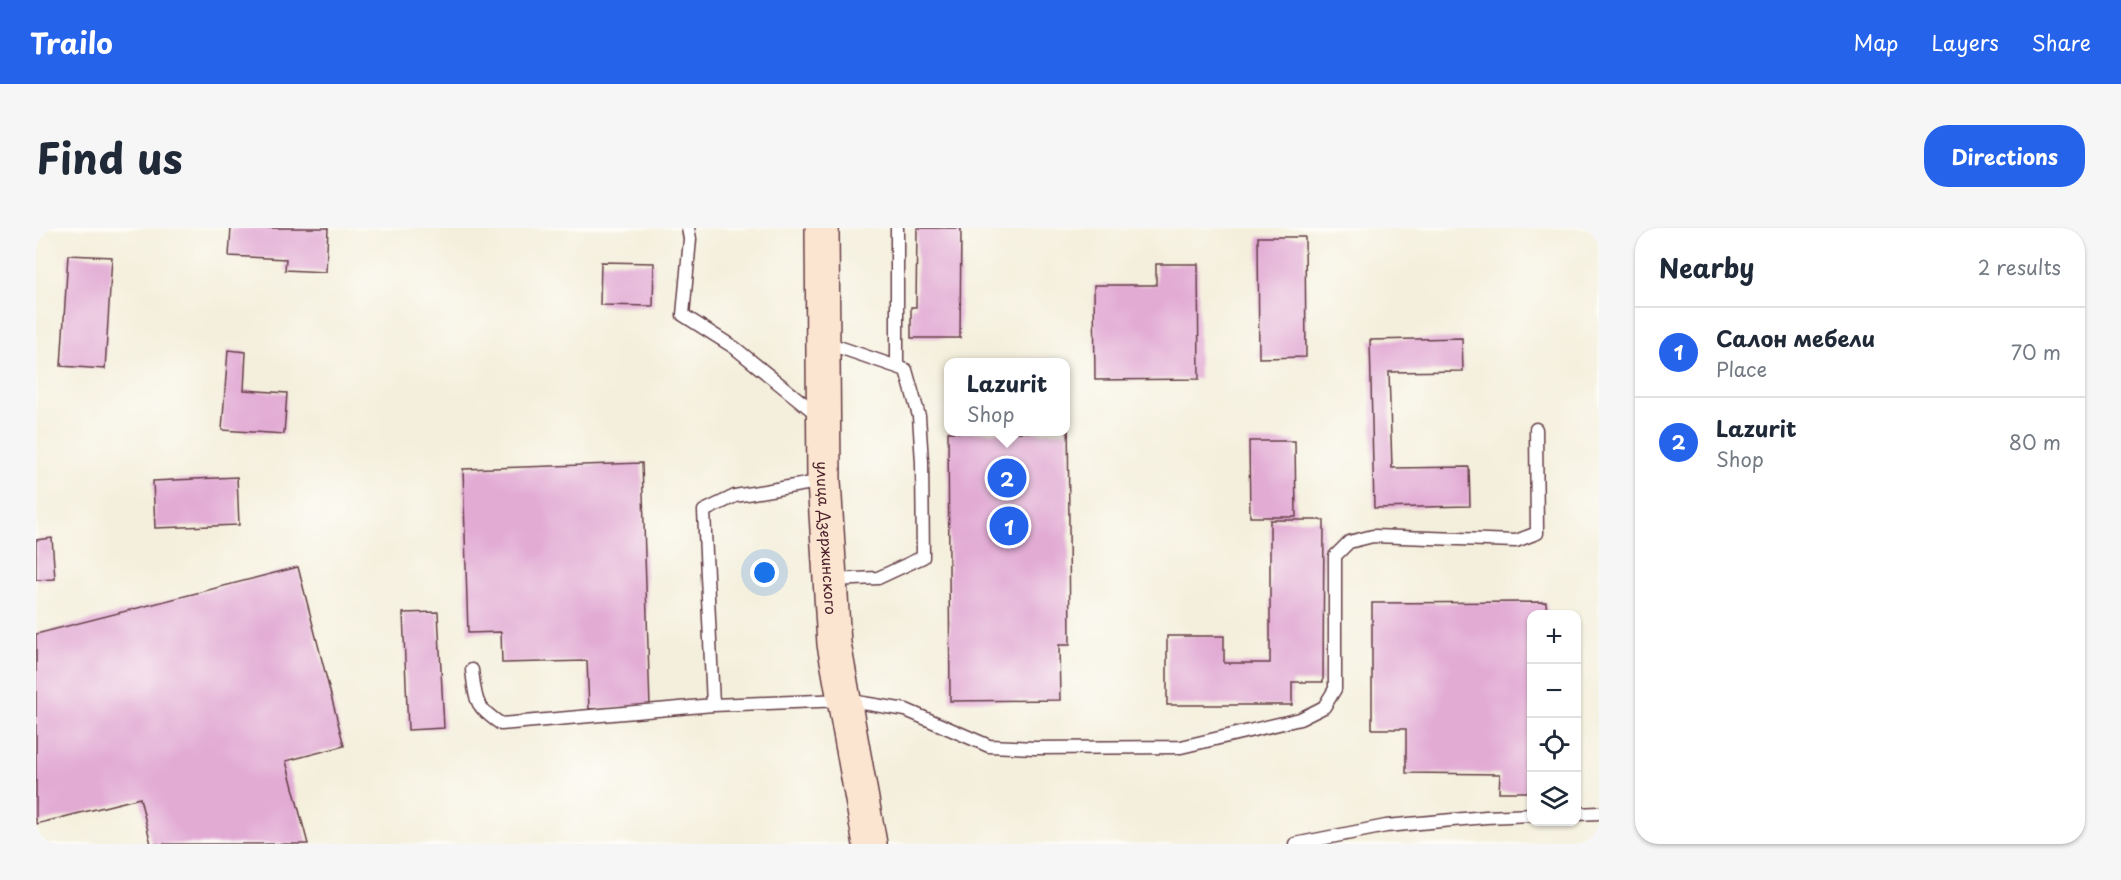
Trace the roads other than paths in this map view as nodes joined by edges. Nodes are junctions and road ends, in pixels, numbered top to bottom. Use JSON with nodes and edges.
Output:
{"nodes":[{"id":1,"x":688,"y":228,"type":"edge"},
{"id":2,"x":822,"y":228,"type":"edge"},
{"id":3,"x":897,"y":228,"type":"edge"},
{"id":4,"x":821,"y":341,"type":"junction"},
{"id":5,"x":897,"y":367,"type":"junction"},
{"id":6,"x":823,"y":419,"type":"junction"},
{"id":7,"x":1536,"y":429,"type":"dead end"},
{"id":8,"x":824,"y":481,"type":"junction"},
{"id":9,"x":830,"y":580,"type":"junction"},
{"id":10,"x":472,"y":670,"type":"dead end"},
{"id":11,"x":844,"y":700,"type":"junction"},
{"id":12,"x":713,"y":705,"type":"junction"},
{"id":13,"x":1599,"y":813,"type":"edge"},
{"id":14,"x":1581,"y":814,"type":"edge"},
{"id":15,"x":1527,"y":815,"type":"edge"},
{"id":16,"x":870,"y":844,"type":"edge"},
{"id":17,"x":1295,"y":844,"type":"edge"}],
"edges":[{"from":1,"to":6,"type":"lane"},
{"from":2,"to":4,"type":"main road","name":"улица Дзержинского"},
{"from":3,"to":5,"type":"lane"},
{"from":4,"to":5,"type":"lane"},
{"from":4,"to":6,"type":"main road","name":"улица Дзержинского"},
{"from":5,"to":9,"type":"lane"},
{"from":6,"to":8,"type":"main road","name":"улица Дзержинского"},
{"from":7,"to":11,"type":"lane"},
{"from":8,"to":9,"type":"main road","name":"улица Дзержинского"},
{"from":8,"to":12,"type":"lane"},
{"from":9,"to":11,"type":"main road","name":"улица Дзержинского"},
{"from":10,"to":12,"type":"lane"},
{"from":11,"to":12,"type":"lane"},
{"from":11,"to":16,"type":"main road","name":"улица Дзержинского"},
{"from":13,"to":14,"type":"lane"},
{"from":15,"to":17,"type":"lane"}]}
